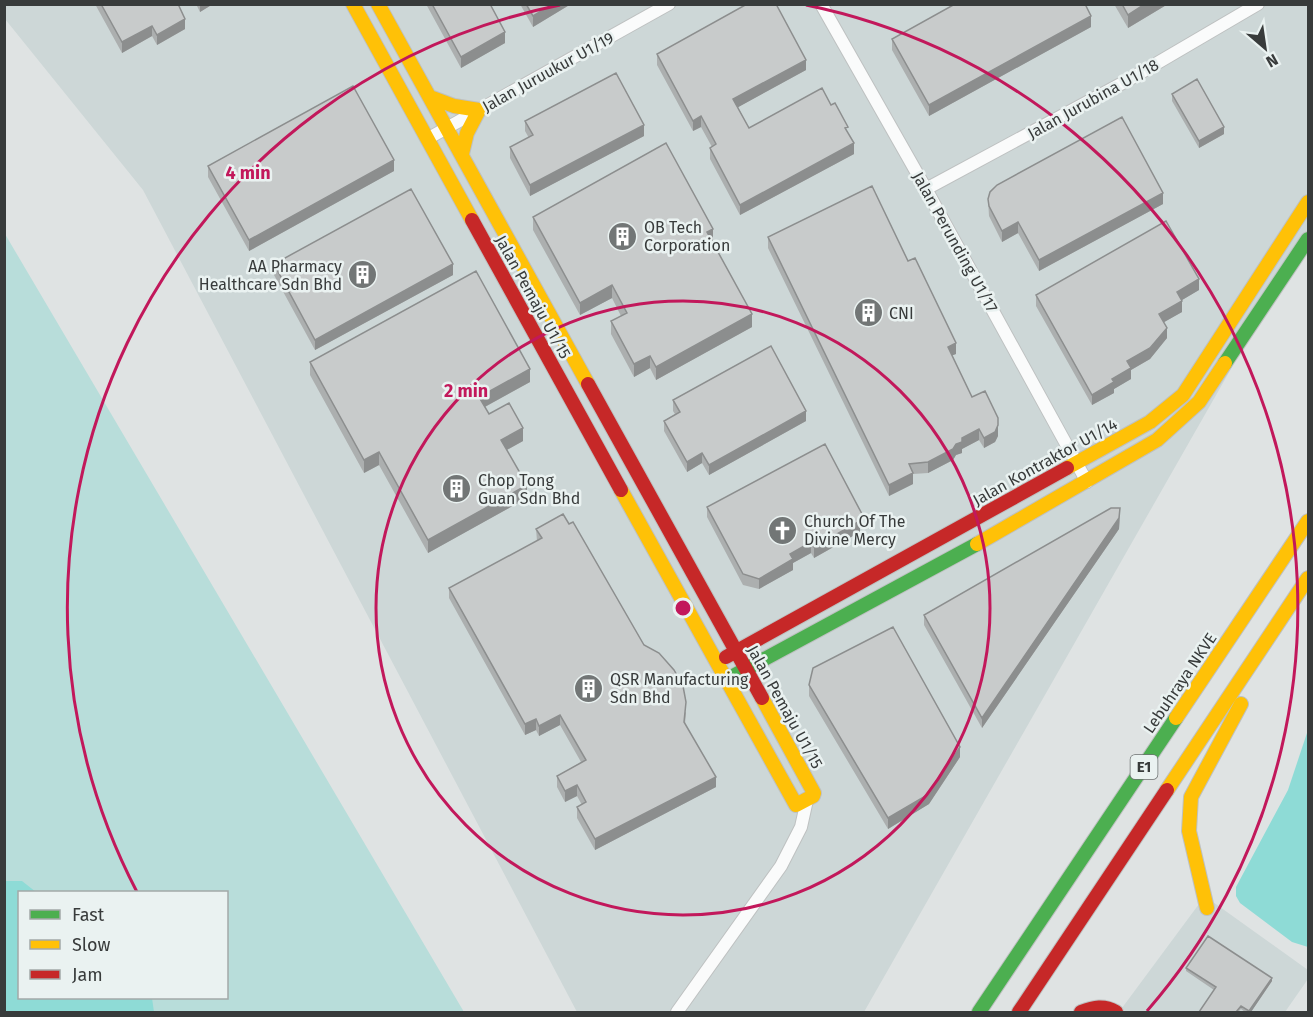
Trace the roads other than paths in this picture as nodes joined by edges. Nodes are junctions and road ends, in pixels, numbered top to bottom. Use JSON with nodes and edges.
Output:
{"nodes":[{"id":1,"x":353,"y":4,"type":"edge"},
{"id":2,"x":378,"y":4,"type":"edge"},
{"id":3,"x":669,"y":4,"type":"edge"},
{"id":4,"x":821,"y":4,"type":"edge"},
{"id":5,"x":1258,"y":4,"type":"edge"},
{"id":6,"x":430,"y":97,"type":"junction"},
{"id":7,"x":479,"y":110,"type":"junction"},
{"id":8,"x":448,"y":128,"type":"junction"},
{"id":9,"x":427,"y":139,"type":"junction"},
{"id":10,"x":462,"y":154,"type":"junction"},
{"id":11,"x":926,"y":189,"type":"junction"},
{"id":12,"x":1308,"y":202,"type":"edge"},
{"id":13,"x":1308,"y":238,"type":"edge"},
{"id":14,"x":1077,"y":463,"type":"junction"},
{"id":15,"x":1087,"y":482,"type":"junction"},
{"id":16,"x":1308,"y":521,"type":"edge"},
{"id":17,"x":1308,"y":578,"type":"edge"},
{"id":18,"x":1308,"y":592,"type":"edge"},
{"id":19,"x":736,"y":652,"type":"junction"},
{"id":20,"x":717,"y":663,"type":"junction"},
{"id":21,"x":745,"y":669,"type":"junction"},
{"id":22,"x":726,"y":680,"type":"junction"},
{"id":23,"x":807,"y":800,"type":"junction"},
{"id":24,"x":1207,"y":908,"type":"dead end"},
{"id":25,"x":677,"y":1012,"type":"edge"},
{"id":26,"x":979,"y":1012,"type":"edge"},
{"id":27,"x":1019,"y":1012,"type":"edge"},
{"id":28,"x":1081,"y":1012,"type":"edge"},
{"id":29,"x":1116,"y":1012,"type":"edge"}],
"edges":[{"from":1,"to":9,"type":"main road","name":"Jalan Pemaju U1/15"},
{"from":2,"to":6,"type":"main road","name":"Jalan Pemaju U1/15"},
{"from":3,"to":7,"type":"street","name":"Jalan Juruukur U1/19"},
{"from":4,"to":11,"type":"street","name":"Jalan Perunding U1/17"},
{"from":5,"to":11,"type":"street","name":"Jalan Jurubina U1/18"},
{"from":6,"to":7,"type":"main road"},
{"from":6,"to":8,"type":"main road","name":"Jalan Pemaju U1/15"},
{"from":7,"to":8,"type":"street","name":"Jalan Juruukur U1/19"},
{"from":7,"to":10,"type":"main road"},
{"from":8,"to":9,"type":"street","name":"Jalan Juruukur U1/19"},
{"from":8,"to":10,"type":"main road","name":"Jalan Pemaju U1/15"},
{"from":9,"to":20,"type":"main road","name":"Jalan Pemaju U1/15"},
{"from":10,"to":19,"type":"main road","name":"Jalan Pemaju U1/15"},
{"from":11,"to":14,"type":"street","name":"Jalan Perunding U1/17"},
{"from":12,"to":14,"type":"main road","name":"Jalan Kontraktor U1/14"},
{"from":13,"to":15,"type":"main road"},
{"from":14,"to":15,"type":"street","name":"Jalan Perunding U1/17"},
{"from":14,"to":19,"type":"main road","name":"Jalan Kontraktor U1/14"},
{"from":15,"to":21,"type":"main road"},
{"from":16,"to":26,"type":"main road","name":"Lebuhraya NKVE","number":"E1"},
{"from":17,"to":27,"type":"main road","number":"E1"},
{"from":18,"to":24,"type":"main road"},
{"from":19,"to":20,"type":"main road","name":"Jalan Kontraktor U1/14"},
{"from":19,"to":21,"type":"main road","name":"Jalan Pemaju U1/15"},
{"from":20,"to":22,"type":"main road","name":"Jalan Pemaju U1/15"},
{"from":21,"to":22,"type":"main road"},
{"from":21,"to":23,"type":"main road","name":"Jalan Pemaju U1/15"},
{"from":22,"to":23,"type":"main road","name":"Jalan Pemaju U1/15"},
{"from":23,"to":25,"type":"street"},
{"from":28,"to":29,"type":"main road"}]}
